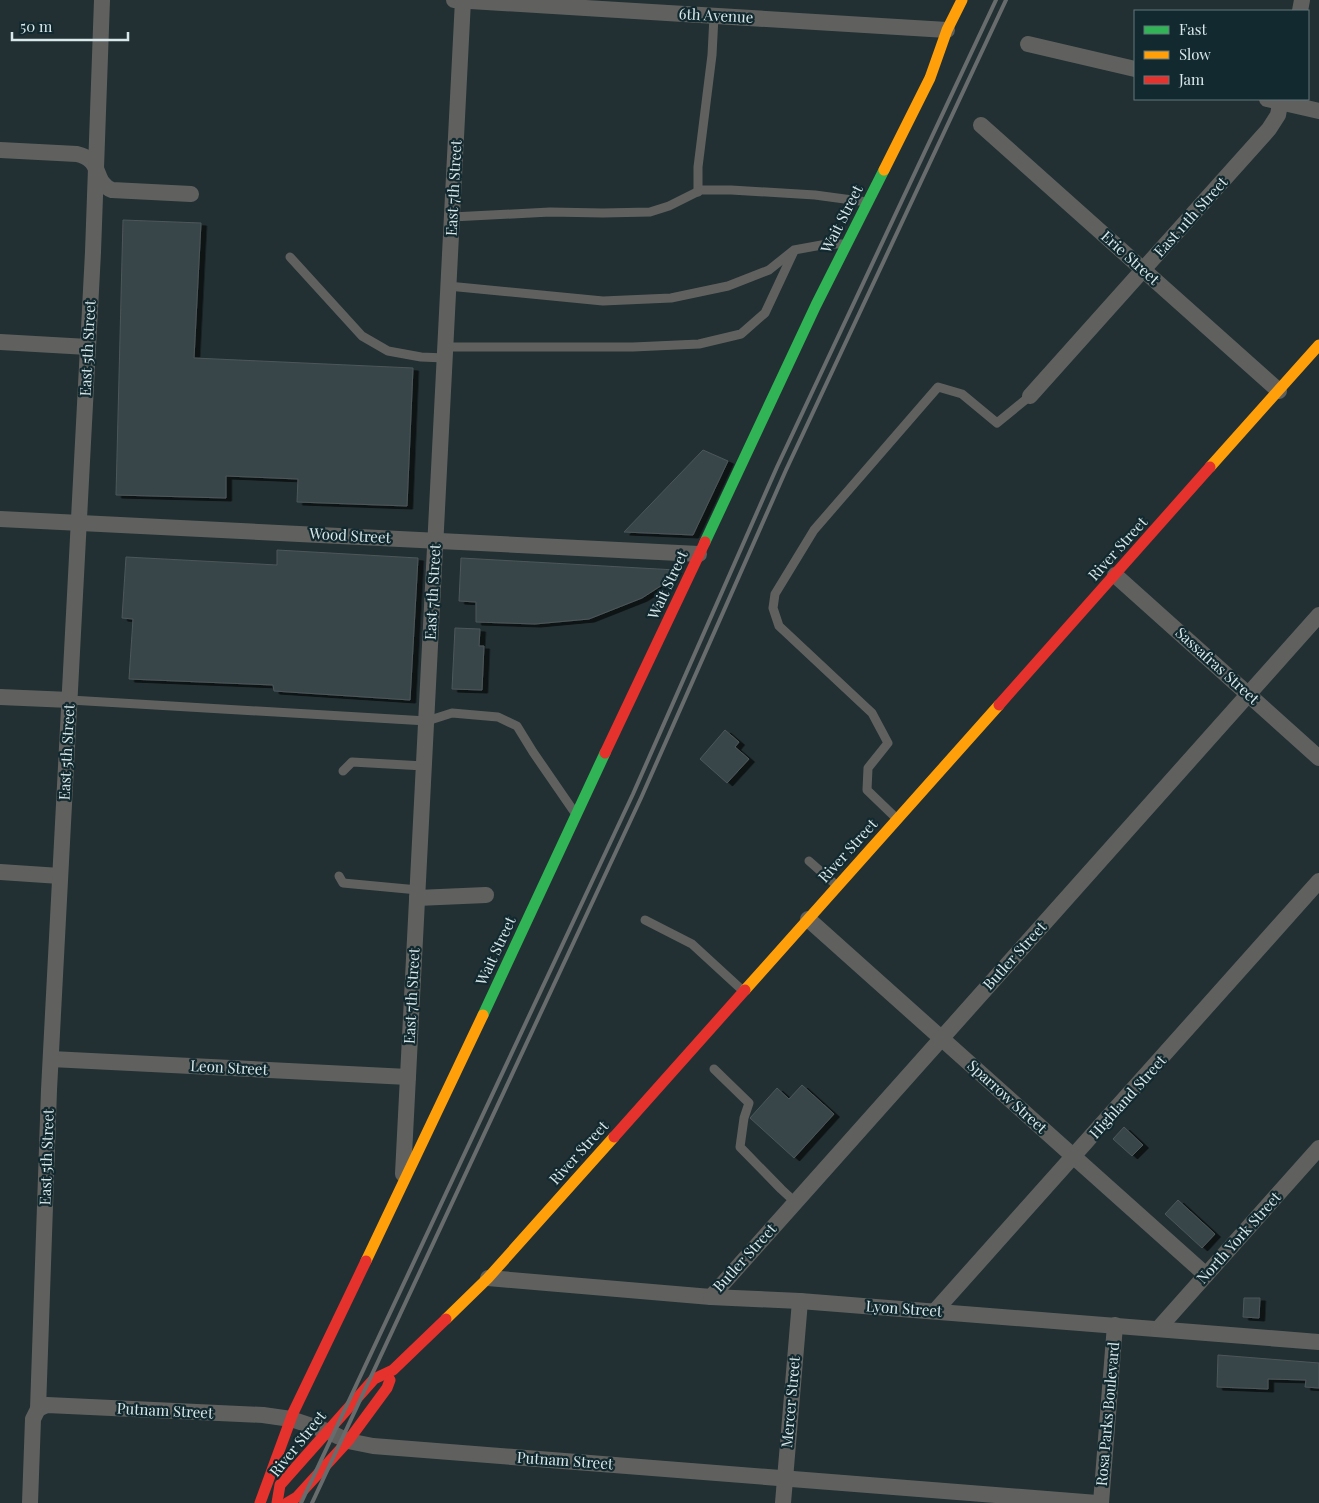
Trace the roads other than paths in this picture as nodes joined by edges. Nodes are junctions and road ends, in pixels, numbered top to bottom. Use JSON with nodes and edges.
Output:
{"nodes":[{"id":1,"x":102,"y":0,"type":"edge"},
{"id":2,"x":454,"y":0,"type":"edge"},
{"id":3,"x":463,"y":0,"type":"edge"},
{"id":4,"x":962,"y":0,"type":"edge"},
{"id":5,"x":598,"y":4,"type":"edge"},
{"id":6,"x":714,"y":16,"type":"junction"},
{"id":7,"x":947,"y":30,"type":"junction"},
{"id":8,"x":1028,"y":44,"type":"dead end"},
{"id":9,"x":1134,"y":69,"type":"edge"},
{"id":10,"x":1276,"y":100,"type":"edge"},
{"id":11,"x":1319,"y":111,"type":"edge"},
{"id":12,"x":981,"y":125,"type":"dead end"},
{"id":13,"x":0,"y":150,"type":"edge"},
{"id":14,"x":96,"y":168,"type":"junction"},
{"id":15,"x":698,"y":192,"type":"junction"},
{"id":16,"x":191,"y":194,"type":"dead end"},
{"id":17,"x":868,"y":202,"type":"junction"},
{"id":18,"x":452,"y":217,"type":"junction"},
{"id":19,"x":846,"y":244,"type":"junction"},
{"id":20,"x":794,"y":250,"type":"junction"},
{"id":21,"x":290,"y":257,"type":"dead end"},
{"id":22,"x":1143,"y":270,"type":"junction"},
{"id":23,"x":448,"y":286,"type":"junction"},
{"id":24,"x":0,"y":342,"type":"edge"},
{"id":25,"x":1319,"y":345,"type":"edge"},
{"id":26,"x":88,"y":347,"type":"junction"},
{"id":27,"x":445,"y":352,"type":"junction"},
{"id":28,"x":1278,"y":391,"type":"junction"},
{"id":29,"x":1030,"y":396,"type":"joint"},
{"id":30,"x":0,"y":519,"type":"edge"},
{"id":31,"x":79,"y":523,"type":"junction"},
{"id":32,"x":435,"y":540,"type":"junction"},
{"id":33,"x":699,"y":554,"type":"junction"},
{"id":34,"x":1114,"y":575,"type":"junction"},
{"id":35,"x":1319,"y":615,"type":"edge"},
{"id":36,"x":1248,"y":694,"type":"junction"},
{"id":37,"x":0,"y":697,"type":"edge"},
{"id":38,"x":70,"y":700,"type":"junction"},
{"id":39,"x":427,"y":721,"type":"junction"},
{"id":40,"x":1319,"y":758,"type":"edge"},
{"id":41,"x":424,"y":766,"type":"junction"},
{"id":42,"x":343,"y":771,"type":"dead end"},
{"id":43,"x":576,"y":815,"type":"junction"},
{"id":44,"x":897,"y":819,"type":"junction"},
{"id":45,"x":809,"y":861,"type":"dead end"},
{"id":46,"x":0,"y":872,"type":"edge"},
{"id":47,"x":60,"y":876,"type":"junction"},
{"id":48,"x":339,"y":876,"type":"dead end"},
{"id":49,"x":1319,"y":881,"type":"edge"},
{"id":50,"x":837,"y":886,"type":"junction"},
{"id":51,"x":417,"y":894,"type":"junction"},
{"id":52,"x":486,"y":895,"type":"dead end"},
{"id":53,"x":808,"y":919,"type":"junction"},
{"id":54,"x":644,"y":920,"type":"dead end"},
{"id":55,"x":743,"y":991,"type":"junction"},
{"id":56,"x":942,"y":1038,"type":"junction"},
{"id":57,"x":51,"y":1059,"type":"junction"},
{"id":58,"x":714,"y":1069,"type":"dead end"},
{"id":59,"x":408,"y":1078,"type":"junction"},
{"id":60,"x":1319,"y":1148,"type":"edge"},
{"id":61,"x":1074,"y":1157,"type":"junction"},
{"id":62,"x":403,"y":1184,"type":"junction"},
{"id":63,"x":796,"y":1202,"type":"junction"},
{"id":64,"x":1206,"y":1275,"type":"junction"},
{"id":65,"x":488,"y":1278,"type":"junction"},
{"id":66,"x":710,"y":1297,"type":"junction"},
{"id":67,"x":800,"y":1301,"type":"junction"},
{"id":68,"x":935,"y":1311,"type":"junction"},
{"id":69,"x":1116,"y":1325,"type":"junction"},
{"id":70,"x":1158,"y":1329,"type":"junction"},
{"id":71,"x":1319,"y":1342,"type":"edge"},
{"id":72,"x":393,"y":1370,"type":"junction"},
{"id":73,"x":38,"y":1409,"type":"junction"},
{"id":74,"x":291,"y":1419,"type":"junction"},
{"id":75,"x":327,"y":1431,"type":"junction"},
{"id":76,"x":348,"y":1441,"type":"junction"},
{"id":77,"x":785,"y":1479,"type":"junction"},
{"id":78,"x":30,"y":1503,"type":"edge"},
{"id":79,"x":260,"y":1503,"type":"edge"},
{"id":80,"x":278,"y":1503,"type":"edge"},
{"id":81,"x":287,"y":1503,"type":"edge"},
{"id":82,"x":783,"y":1503,"type":"edge"},
{"id":83,"x":1097,"y":1503,"type":"edge"},
{"id":84,"x":1101,"y":1503,"type":"edge"}],
"edges":[{"from":1,"to":14,"type":"street","name":"East 5th Street"},
{"from":2,"to":3,"type":"street","name":"6th Avenue"},
{"from":3,"to":5,"type":"street","name":"6th Avenue"},
{"from":3,"to":18,"type":"street","name":"East 7th Street"},
{"from":4,"to":7,"type":"main road","name":"Wait Street"},
{"from":5,"to":6,"type":"street","name":"6th Avenue"},
{"from":6,"to":7,"type":"street","name":"6th Avenue"},
{"from":6,"to":15,"type":"lane"},
{"from":7,"to":17,"type":"main road","name":"Wait Street"},
{"from":8,"to":9,"type":"street"},
{"from":10,"to":11,"type":"street"},
{"from":10,"to":22,"type":"street","name":"East 11th Street"},
{"from":12,"to":22,"type":"street","name":"Erie Street"},
{"from":13,"to":14,"type":"street"},
{"from":14,"to":16,"type":"street"},
{"from":14,"to":26,"type":"street","name":"East 5th Street"},
{"from":15,"to":17,"type":"lane"},
{"from":15,"to":18,"type":"lane"},
{"from":17,"to":19,"type":"main road","name":"Wait Street"},
{"from":18,"to":23,"type":"street","name":"East 7th Street"},
{"from":19,"to":20,"type":"lane"},
{"from":19,"to":33,"type":"main road","name":"Wait Street"},
{"from":20,"to":23,"type":"lane"},
{"from":20,"to":27,"type":"lane"},
{"from":21,"to":27,"type":"lane"},
{"from":22,"to":28,"type":"street","name":"Erie Street"},
{"from":22,"to":29,"type":"street","name":"East 11th Street"},
{"from":23,"to":27,"type":"street","name":"East 7th Street"},
{"from":24,"to":26,"type":"street"},
{"from":25,"to":28,"type":"main road","name":"River Street"},
{"from":26,"to":31,"type":"street","name":"East 5th Street"},
{"from":27,"to":32,"type":"street","name":"East 7th Street"},
{"from":28,"to":34,"type":"main road","name":"River Street"},
{"from":29,"to":44,"type":"lane"},
{"from":30,"to":31,"type":"street","name":"Wood Street"},
{"from":31,"to":32,"type":"street","name":"Wood Street"},
{"from":31,"to":38,"type":"street","name":"East 5th Street"},
{"from":32,"to":33,"type":"street","name":"Wood Street"},
{"from":32,"to":39,"type":"street","name":"East 7th Street"},
{"from":33,"to":43,"type":"main road","name":"Wait Street"},
{"from":34,"to":36,"type":"street","name":"Sassafras Street"},
{"from":34,"to":44,"type":"main road","name":"River Street"},
{"from":35,"to":36,"type":"street","name":"Butler Street"},
{"from":36,"to":40,"type":"street","name":"Sassafras Street"},
{"from":36,"to":56,"type":"street","name":"Butler Street"},
{"from":37,"to":38,"type":"street"},
{"from":38,"to":39,"type":"lane"},
{"from":38,"to":47,"type":"street","name":"East 5th Street"},
{"from":39,"to":41,"type":"street","name":"East 7th Street"},
{"from":39,"to":43,"type":"lane"},
{"from":41,"to":42,"type":"lane"},
{"from":41,"to":51,"type":"street","name":"East 7th Street"},
{"from":43,"to":62,"type":"main road","name":"Wait Street"},
{"from":44,"to":50,"type":"main road","name":"River Street"},
{"from":45,"to":50,"type":"lane"},
{"from":46,"to":47,"type":"street"},
{"from":47,"to":57,"type":"street","name":"East 5th Street"},
{"from":48,"to":51,"type":"lane"},
{"from":49,"to":61,"type":"street","name":"Highland Street"},
{"from":50,"to":53,"type":"main road","name":"River Street"},
{"from":51,"to":52,"type":"street"},
{"from":51,"to":59,"type":"street","name":"East 7th Street"},
{"from":53,"to":55,"type":"main road","name":"River Street"},
{"from":53,"to":56,"type":"street","name":"Sparrow Street"},
{"from":54,"to":55,"type":"lane"},
{"from":55,"to":65,"type":"main road","name":"River Street"},
{"from":56,"to":61,"type":"street","name":"Sparrow Street"},
{"from":56,"to":63,"type":"street","name":"Butler Street"},
{"from":57,"to":59,"type":"street","name":"Leon Street"},
{"from":57,"to":73,"type":"street","name":"East 5th Street"},
{"from":58,"to":63,"type":"lane"},
{"from":59,"to":62,"type":"street","name":"East 7th Street"},
{"from":60,"to":64,"type":"street","name":"North York Street"},
{"from":61,"to":64,"type":"street","name":"Sparrow Street"},
{"from":61,"to":68,"type":"street","name":"Highland Street"},
{"from":62,"to":74,"type":"main road"},
{"from":63,"to":66,"type":"street","name":"Butler Street"},
{"from":64,"to":70,"type":"street","name":"North York Street"},
{"from":65,"to":66,"type":"street","name":"Lyon Street"},
{"from":65,"to":72,"type":"main road","name":"River Street"},
{"from":66,"to":67,"type":"street","name":"Lyon Street"},
{"from":67,"to":68,"type":"street","name":"Lyon Street"},
{"from":67,"to":77,"type":"street","name":"Mercer Street"},
{"from":68,"to":69,"type":"street","name":"Lyon Street"},
{"from":69,"to":70,"type":"street","name":"Lyon Street"},
{"from":69,"to":84,"type":"street","name":"Rosa Parks Boulevard"},
{"from":70,"to":71,"type":"street","name":"Lyon Street"},
{"from":72,"to":75,"type":"main road","name":"River Street"},
{"from":72,"to":76,"type":"main road","name":"River Street"},
{"from":73,"to":74,"type":"street","name":"Putnam Street"},
{"from":73,"to":78,"type":"street","name":"East 5th Street"},
{"from":74,"to":75,"type":"street","name":"Putnam Street"},
{"from":74,"to":79,"type":"main road"},
{"from":75,"to":76,"type":"street","name":"Putnam Street"},
{"from":75,"to":80,"type":"main road","name":"River Street"},
{"from":76,"to":77,"type":"street","name":"Putnam Street"},
{"from":76,"to":81,"type":"main road","name":"River Street"},
{"from":77,"to":82,"type":"street","name":"Mercer Street"},
{"from":77,"to":83,"type":"street","name":"Putnam Street"}]}
